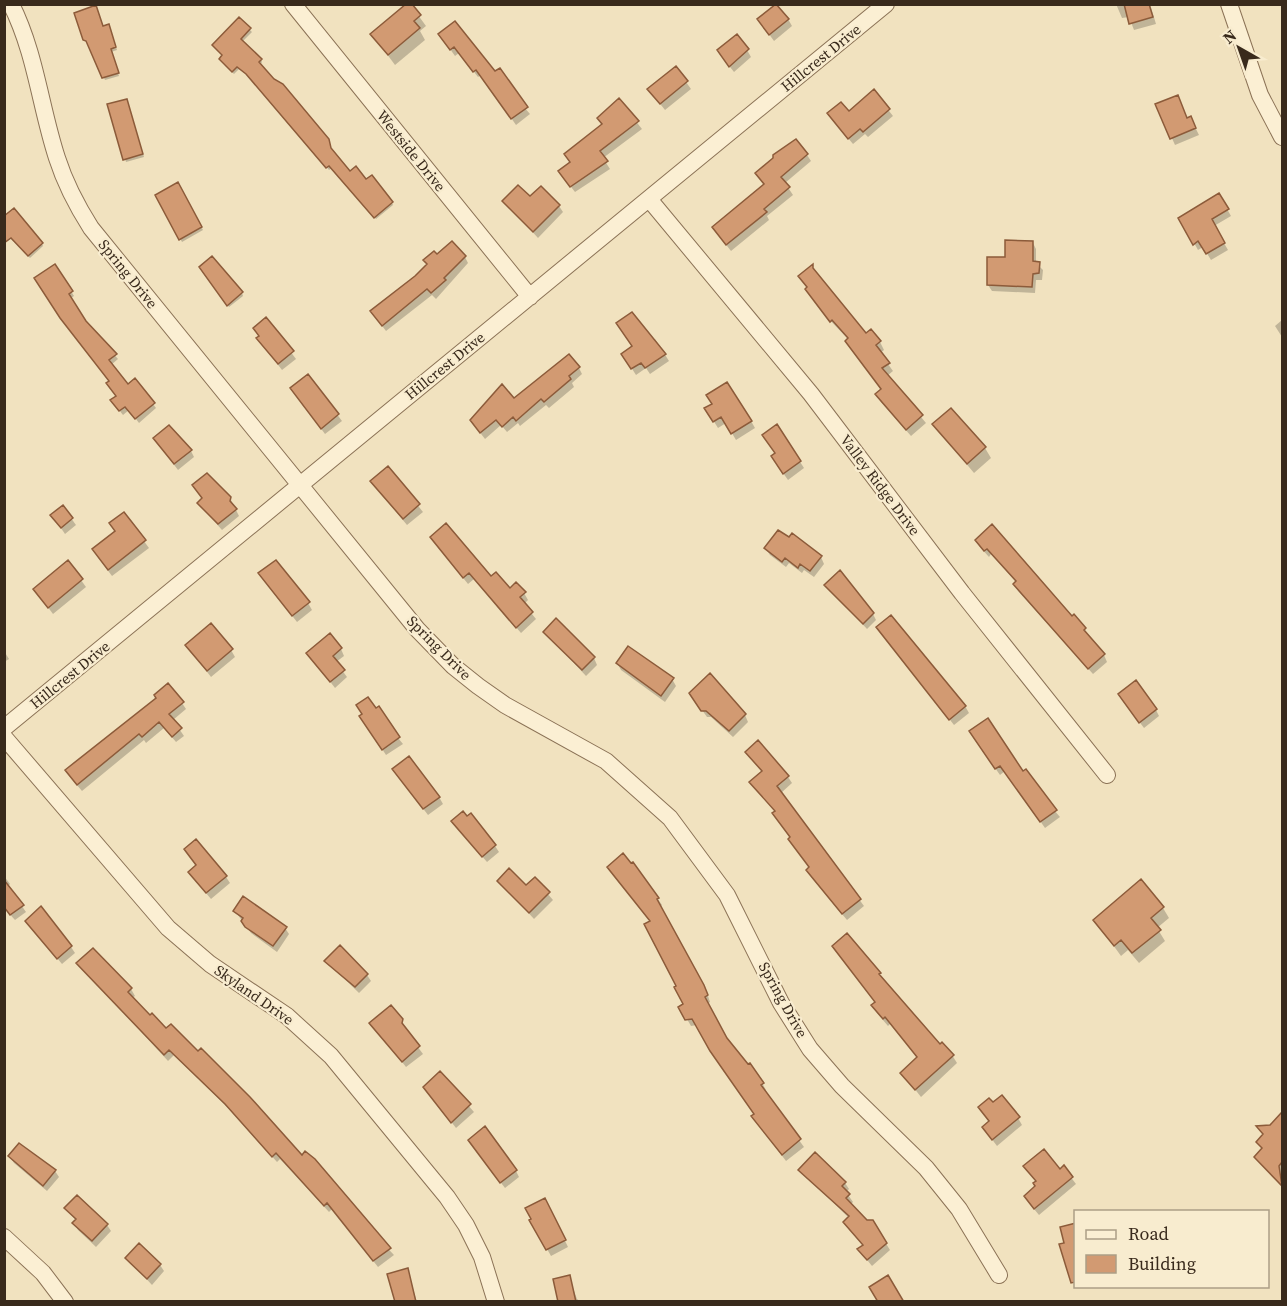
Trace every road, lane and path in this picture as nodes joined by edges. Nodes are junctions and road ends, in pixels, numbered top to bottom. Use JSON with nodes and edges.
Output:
{"nodes":[{"id":1,"x":11,"y":4,"type":"edge"},
{"id":2,"x":293,"y":4,"type":"edge"},
{"id":3,"x":886,"y":4,"type":"edge"},
{"id":4,"x":1229,"y":4,"type":"edge"},
{"id":5,"x":1282,"y":137,"type":"edge"},
{"id":6,"x":649,"y":200,"type":"junction"},
{"id":7,"x":530,"y":297,"type":"junction"},
{"id":8,"x":300,"y":485,"type":"junction"},
{"id":9,"x":4,"y":728,"type":"edge"},
{"id":10,"x":4,"y":737,"type":"edge"},
{"id":11,"x":1107,"y":775,"type":"dead end"},
{"id":12,"x":4,"y":1237,"type":"edge"},
{"id":13,"x":999,"y":1275,"type":"dead end"},
{"id":14,"x":65,"y":1302,"type":"edge"},
{"id":15,"x":496,"y":1302,"type":"edge"}],
"edges":[{"from":1,"to":8,"type":"street","name":"Spring Drive"},
{"from":2,"to":7,"type":"street","name":"Westside Drive"},
{"from":3,"to":6,"type":"street","name":"Hillcrest Drive"},
{"from":4,"to":5,"type":"street"},
{"from":6,"to":7,"type":"street","name":"Hillcrest Drive"},
{"from":6,"to":11,"type":"street","name":"Valley Ridge Drive"},
{"from":7,"to":8,"type":"street","name":"Hillcrest Drive"},
{"from":8,"to":9,"type":"street","name":"Hillcrest Drive"},
{"from":8,"to":13,"type":"street","name":"Spring Drive"},
{"from":10,"to":15,"type":"street","name":"Skyland Drive"},
{"from":12,"to":14,"type":"street"}]}
